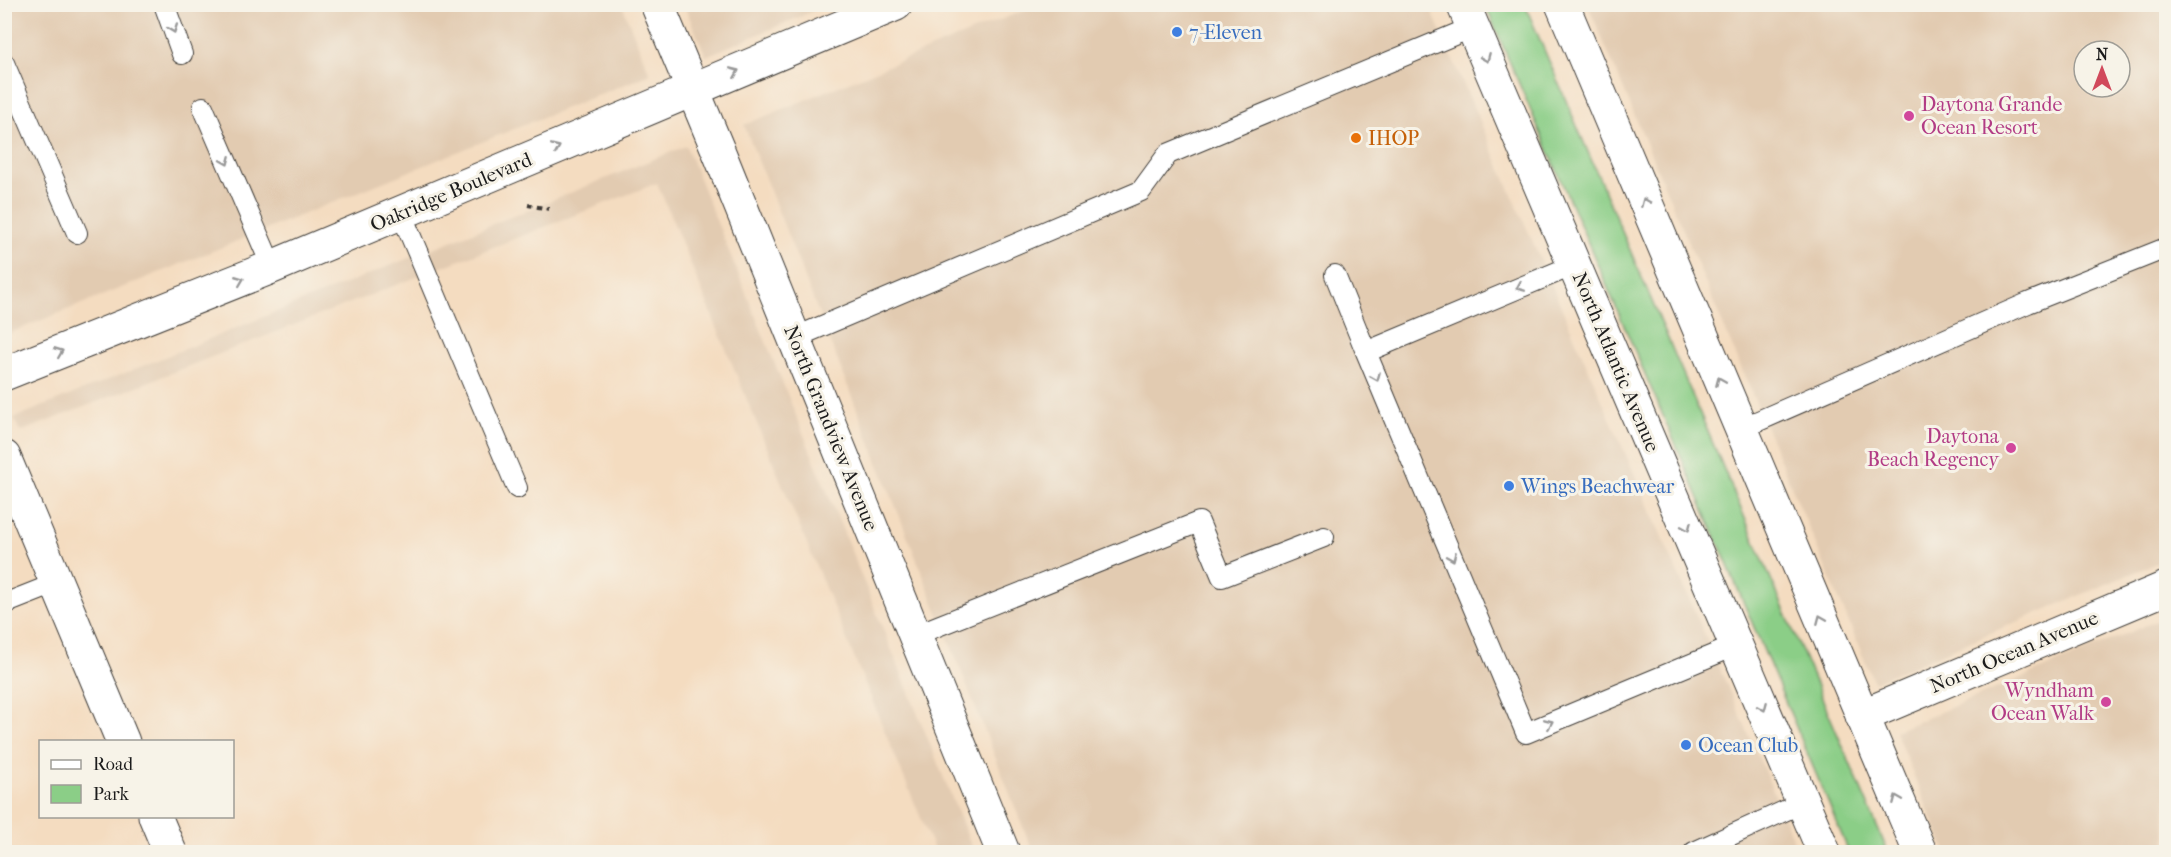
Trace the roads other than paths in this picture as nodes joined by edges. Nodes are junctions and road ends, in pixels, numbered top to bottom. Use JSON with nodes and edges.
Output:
{"nodes":[{"id":1,"x":164,"y":4,"type":"edge"},
{"id":2,"x":657,"y":4,"type":"edge"},
{"id":3,"x":896,"y":4,"type":"edge"},
{"id":4,"x":1562,"y":4,"type":"edge"},
{"id":5,"x":1468,"y":16,"type":"edge"},
{"id":6,"x":182,"y":54,"type":"dead end"},
{"id":7,"x":4,"y":63,"type":"edge"},
{"id":8,"x":693,"y":90,"type":"junction"},
{"id":9,"x":203,"y":107,"type":"dead end"},
{"id":10,"x":401,"y":213,"type":"junction"},
{"id":11,"x":77,"y":233,"type":"dead end"},
{"id":12,"x":2166,"y":248,"type":"edge"},
{"id":13,"x":1574,"y":265,"type":"junction"},
{"id":14,"x":272,"y":267,"type":"junction"},
{"id":15,"x":1335,"y":275,"type":"dead end"},
{"id":16,"x":794,"y":338,"type":"junction"},
{"id":17,"x":1366,"y":352,"type":"junction"},
{"id":18,"x":4,"y":374,"type":"edge"},
{"id":19,"x":1740,"y":429,"type":"junction"},
{"id":20,"x":4,"y":457,"type":"edge"},
{"id":21,"x":517,"y":488,"type":"dead end"},
{"id":22,"x":1324,"y":537,"type":"dead end"},
{"id":23,"x":57,"y":583,"type":"junction"},
{"id":24,"x":2166,"y":588,"type":"edge"},
{"id":25,"x":4,"y":604,"type":"edge"},
{"id":26,"x":915,"y":635,"type":"junction"},
{"id":27,"x":1737,"y":645,"type":"junction"},
{"id":28,"x":1862,"y":716,"type":"junction"},
{"id":29,"x":123,"y":740,"type":"edge"},
{"id":30,"x":1804,"y":802,"type":"junction"},
{"id":31,"x":156,"y":818,"type":"edge"},
{"id":32,"x":170,"y":852,"type":"edge"},
{"id":33,"x":1003,"y":852,"type":"edge"},
{"id":34,"x":1694,"y":852,"type":"edge"},
{"id":35,"x":1824,"y":852,"type":"edge"},
{"id":36,"x":1920,"y":852,"type":"edge"}],
"edges":[{"from":1,"to":6,"type":"lane","one_way":true},
{"from":2,"to":8,"type":"main road","name":"North Grandview Avenue"},
{"from":8,"to":3,"type":"main road","name":"Oakridge Boulevard","one_way":true},
{"from":19,"to":4,"type":"main road","one_way":true},
{"from":5,"to":13,"type":"main road","name":"North Atlantic Avenue","one_way":true},
{"from":5,"to":16,"type":"lane"},
{"from":7,"to":11,"type":"lane"},
{"from":10,"to":8,"type":"main road","name":"Oakridge Boulevard","one_way":true},
{"from":8,"to":16,"type":"main road","name":"North Grandview Avenue"},
{"from":9,"to":14,"type":"lane","one_way":true},
{"from":10,"to":14,"type":"main road","name":"Oakridge Boulevard"},
{"from":10,"to":21,"type":"lane"},
{"from":12,"to":19,"type":"lane"},
{"from":13,"to":17,"type":"lane","one_way":true},
{"from":13,"to":27,"type":"main road","name":"North Atlantic Avenue","one_way":true},
{"from":18,"to":14,"type":"main road","name":"Oakridge Boulevard","one_way":true},
{"from":15,"to":17,"type":"lane"},
{"from":16,"to":26,"type":"main road","name":"North Grandview Avenue"},
{"from":17,"to":27,"type":"lane","one_way":true},
{"from":28,"to":19,"type":"main road","one_way":true},
{"from":20,"to":23,"type":"main road"},
{"from":22,"to":26,"type":"lane"},
{"from":23,"to":25,"type":"lane"},
{"from":23,"to":29,"type":"main road"},
{"from":24,"to":28,"type":"main road","name":"North Ocean Avenue"},
{"from":26,"to":33,"type":"main road","name":"North Grandview Avenue"},
{"from":27,"to":30,"type":"main road","name":"North Atlantic Avenue","one_way":true},
{"from":36,"to":28,"type":"main road","one_way":true},
{"from":30,"to":34,"type":"lane"},
{"from":30,"to":35,"type":"main road","name":"North Atlantic Avenue"},
{"from":31,"to":32,"type":"main road"}]}
